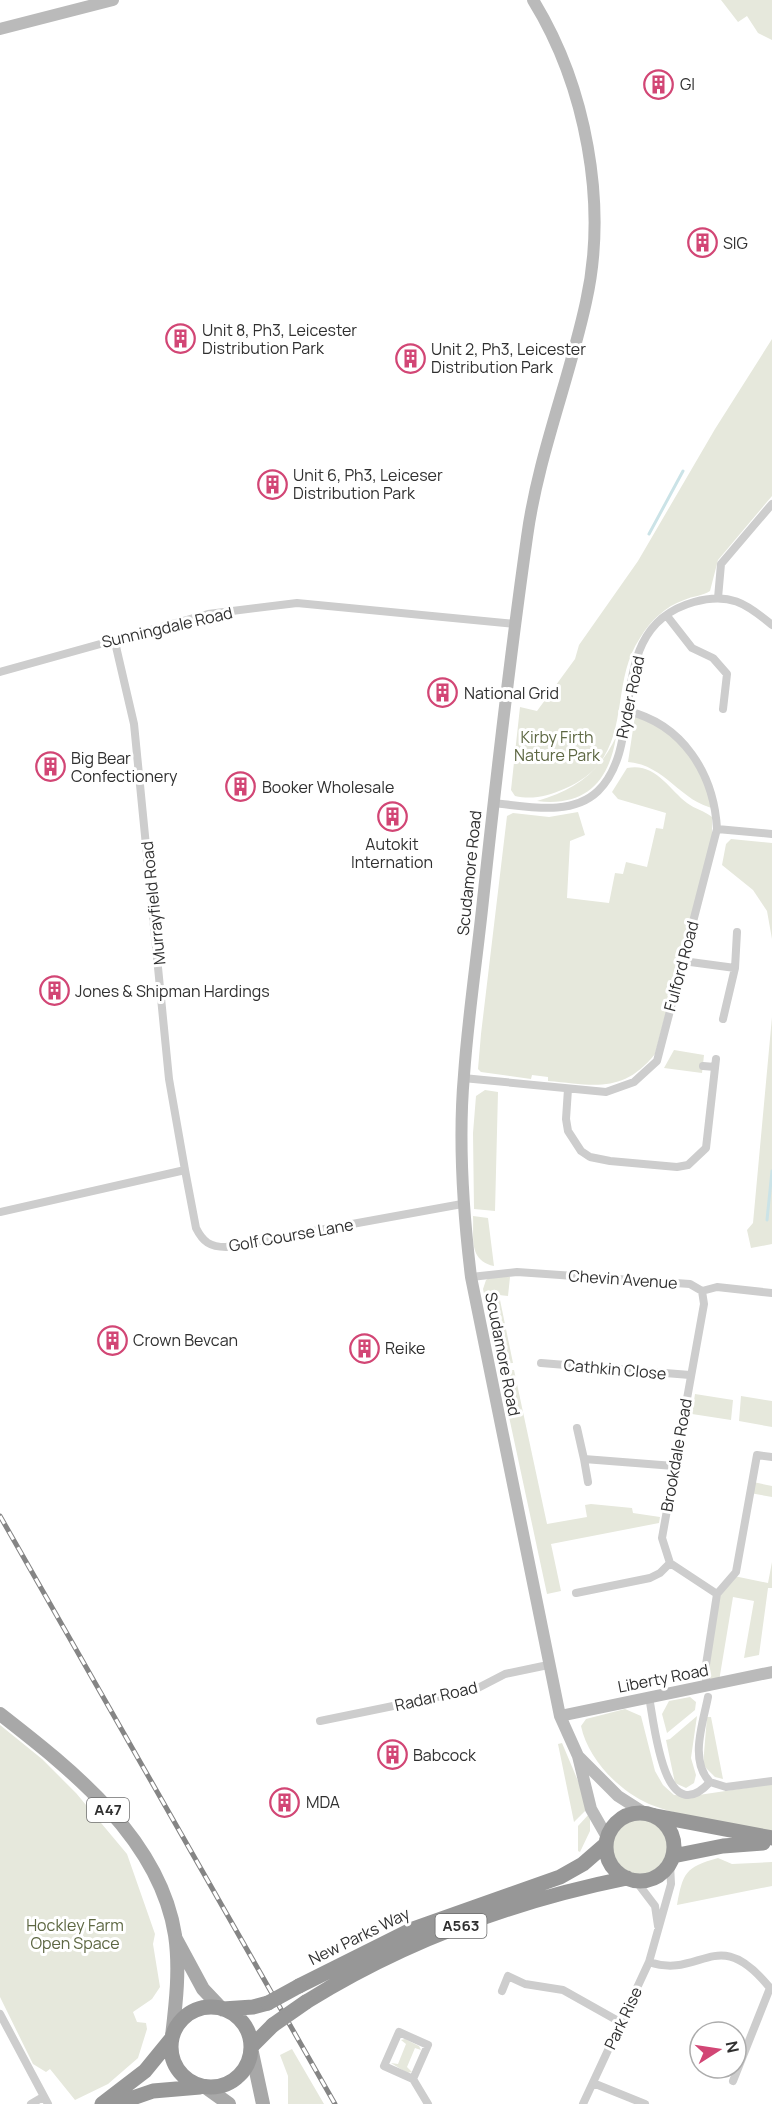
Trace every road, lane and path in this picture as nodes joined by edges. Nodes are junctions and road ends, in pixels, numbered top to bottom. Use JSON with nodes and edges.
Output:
{"nodes":[{"id":1,"x":113,"y":0,"type":"edge"},
{"id":2,"x":533,"y":0,"type":"edge"},
{"id":3,"x":89,"y":3,"type":"edge"},
{"id":4,"x":0,"y":29,"type":"edge"},
{"id":5,"x":771,"y":507,"type":"edge"},
{"id":6,"x":718,"y":598,"type":"junction"},
{"id":7,"x":667,"y":616,"type":"junction"},
{"id":8,"x":516,"y":624,"type":"junction"},
{"id":9,"x":772,"y":625,"type":"edge"},
{"id":10,"x":114,"y":638,"type":"junction"},
{"id":11,"x":0,"y":672,"type":"edge"},
{"id":12,"x":723,"y":709,"type":"dead end"},
{"id":13,"x":627,"y":711,"type":"junction"},
{"id":14,"x":493,"y":803,"type":"junction"},
{"id":15,"x":717,"y":829,"type":"junction"},
{"id":16,"x":772,"y":834,"type":"edge"},
{"id":17,"x":737,"y":932,"type":"dead end"},
{"id":18,"x":683,"y":961,"type":"junction"},
{"id":19,"x":735,"y":968,"type":"junction"},
{"id":20,"x":723,"y":1019,"type":"dead end"},
{"id":21,"x":703,"y":1066,"type":"dead end"},
{"id":22,"x":463,"y":1078,"type":"junction"},
{"id":23,"x":568,"y":1089,"type":"junction"},
{"id":24,"x":185,"y":1170,"type":"junction"},
{"id":25,"x":462,"y":1204,"type":"junction"},
{"id":26,"x":0,"y":1212,"type":"edge"},
{"id":27,"x":471,"y":1277,"type":"junction"},
{"id":28,"x":702,"y":1291,"type":"junction"},
{"id":29,"x":772,"y":1293,"type":"edge"},
{"id":30,"x":541,"y":1363,"type":"dead end"},
{"id":31,"x":690,"y":1376,"type":"junction"},
{"id":32,"x":577,"y":1428,"type":"dead end"},
{"id":33,"x":772,"y":1457,"type":"edge"},
{"id":34,"x":584,"y":1459,"type":"junction"},
{"id":35,"x":674,"y":1466,"type":"junction"},
{"id":36,"x":588,"y":1482,"type":"dead end"},
{"id":37,"x":670,"y":1563,"type":"junction"},
{"id":38,"x":576,"y":1593,"type":"dead end"},
{"id":39,"x":717,"y":1594,"type":"junction"},
{"id":40,"x":548,"y":1665,"type":"junction"},
{"id":41,"x":772,"y":1672,"type":"edge"},
{"id":42,"x":708,"y":1691,"type":"junction"},
{"id":43,"x":649,"y":1697,"type":"junction"},
{"id":44,"x":0,"y":1714,"type":"edge"},
{"id":45,"x":560,"y":1716,"type":"junction"},
{"id":46,"x":320,"y":1721,"type":"dead end"},
{"id":47,"x":578,"y":1756,"type":"junction"},
{"id":48,"x":772,"y":1780,"type":"edge"},
{"id":49,"x":710,"y":1782,"type":"junction"},
{"id":50,"x":650,"y":1814,"type":"junction"},
{"id":51,"x":607,"y":1840,"type":"junction"},
{"id":52,"x":772,"y":1840,"type":"edge"},
{"id":53,"x":672,"y":1860,"type":"junction"},
{"id":54,"x":632,"y":1880,"type":"junction"},
{"id":55,"x":658,"y":1930,"type":"junction"},
{"id":56,"x":175,"y":1937,"type":"junction"},
{"id":57,"x":649,"y":1962,"type":"junction"},
{"id":58,"x":771,"y":1987,"type":"edge"},
{"id":59,"x":502,"y":1991,"type":"dead end"},
{"id":60,"x":222,"y":2008,"type":"junction"},
{"id":61,"x":0,"y":2014,"type":"edge"},
{"id":62,"x":620,"y":2022,"type":"junction"},
{"id":63,"x":172,"y":2037,"type":"junction"},
{"id":64,"x":251,"y":2047,"type":"junction"},
{"id":65,"x":413,"y":2079,"type":"junction"},
{"id":66,"x":734,"y":2081,"type":"dead end"},
{"id":67,"x":594,"y":2083,"type":"junction"},
{"id":68,"x":204,"y":2086,"type":"junction"},
{"id":69,"x":46,"y":2101,"type":"edge"},
{"id":70,"x":31,"y":2104,"type":"edge"},
{"id":71,"x":102,"y":2104,"type":"edge"},
{"id":72,"x":115,"y":2104,"type":"edge"},
{"id":73,"x":229,"y":2104,"type":"edge"},
{"id":74,"x":263,"y":2104,"type":"edge"},
{"id":75,"x":428,"y":2104,"type":"edge"},
{"id":76,"x":583,"y":2104,"type":"edge"},
{"id":77,"x":645,"y":2104,"type":"edge"}],
"edges":[{"from":1,"to":3,"type":"street"},
{"from":2,"to":8,"type":"street","name":"Scudamore Road"},
{"from":3,"to":4,"type":"street"},
{"from":5,"to":6,"type":"street"},
{"from":6,"to":7,"type":"street","name":"Ryder Road"},
{"from":6,"to":9,"type":"street","name":"Ryder Road"},
{"from":7,"to":12,"type":"street"},
{"from":7,"to":13,"type":"street","name":"Ryder Road"},
{"from":8,"to":10,"type":"street","name":"Sunningdale Road"},
{"from":8,"to":14,"type":"street","name":"Scudamore Road"},
{"from":10,"to":11,"type":"street","name":"Sunningdale Road"},
{"from":10,"to":24,"type":"street","name":"Murrayfield Road"},
{"from":13,"to":14,"type":"street","name":"Ryder Road"},
{"from":13,"to":15,"type":"street","name":"Fulford Road"},
{"from":14,"to":22,"type":"street","name":"Scudamore Road"},
{"from":15,"to":16,"type":"street"},
{"from":15,"to":18,"type":"street","name":"Fulford Road"},
{"from":17,"to":19,"type":"street"},
{"from":18,"to":19,"type":"street"},
{"from":18,"to":23,"type":"street","name":"Fulford Road"},
{"from":19,"to":20,"type":"street"},
{"from":21,"to":23,"type":"street"},
{"from":22,"to":23,"type":"street","name":"Fulford Road"},
{"from":22,"to":25,"type":"street","name":"Scudamore Road"},
{"from":24,"to":25,"type":"street","name":"Golf Course Lane"},
{"from":24,"to":26,"type":"street"},
{"from":25,"to":27,"type":"street","name":"Scudamore Road"},
{"from":27,"to":28,"type":"street","name":"Chevin Avenue"},
{"from":27,"to":40,"type":"street","name":"Scudamore Road"},
{"from":28,"to":29,"type":"street","name":"Chevin Avenue"},
{"from":28,"to":31,"type":"street","name":"Brookdale Road"},
{"from":30,"to":31,"type":"street","name":"Cathkin Close"},
{"from":31,"to":35,"type":"street","name":"Brookdale Road"},
{"from":32,"to":34,"type":"street"},
{"from":33,"to":39,"type":"street"},
{"from":34,"to":35,"type":"street"},
{"from":34,"to":36,"type":"street"},
{"from":35,"to":37,"type":"street","name":"Brookdale Road"},
{"from":37,"to":38,"type":"street"},
{"from":37,"to":39,"type":"street"},
{"from":39,"to":42,"type":"street"},
{"from":40,"to":45,"type":"street","name":"Scudamore Road"},
{"from":40,"to":46,"type":"street","name":"Radar Road"},
{"from":41,"to":42,"type":"street","name":"Liberty Road"},
{"from":42,"to":43,"type":"street","name":"Liberty Road"},
{"from":42,"to":49,"type":"street"},
{"from":43,"to":45,"type":"street","name":"Liberty Road"},
{"from":43,"to":49,"type":"street"},
{"from":44,"to":56,"type":"main road","number":"A47"},
{"from":45,"to":47,"type":"street","name":"Scudamore Road"},
{"from":47,"to":50,"type":"street","name":"Scudamore Road"},
{"from":47,"to":51,"type":"street","name":"Scudamore Road"},
{"from":48,"to":49,"type":"street"},
{"from":50,"to":51,"type":"highway"},
{"from":50,"to":52,"type":"highway"},
{"from":50,"to":53,"type":"highway"},
{"from":51,"to":54,"type":"highway"},
{"from":51,"to":60,"type":"highway","name":"New Parks Way","number":"A563","bridge":true},
{"from":52,"to":53,"type":"highway"},
{"from":53,"to":54,"type":"highway"},
{"from":53,"to":55,"type":"street","name":"Park Rise"},
{"from":54,"to":55,"type":"street","name":"Park Rise"},
{"from":54,"to":64,"type":"highway","name":"New Parks Way","number":"A563","bridge":true},
{"from":55,"to":57,"type":"street","name":"Park Rise"},
{"from":56,"to":60,"type":"main road","number":"A47"},
{"from":56,"to":63,"type":"main road","number":"A47"},
{"from":57,"to":58,"type":"street"},
{"from":57,"to":62,"type":"street","name":"Park Rise"},
{"from":58,"to":66,"type":"street"},
{"from":59,"to":62,"type":"street"},
{"from":60,"to":63,"type":"highway","number":"A563"},
{"from":60,"to":64,"type":"highway"},
{"from":61,"to":69,"type":"street"},
{"from":62,"to":67,"type":"street","name":"Park Rise"},
{"from":63,"to":68,"type":"highway"},
{"from":63,"to":71,"type":"highway","number":"A563"},
{"from":64,"to":68,"type":"highway","number":"A563"},
{"from":64,"to":74,"type":"main road"},
{"from":65,"to":65,"type":"street"},
{"from":65,"to":75,"type":"street"},
{"from":67,"to":76,"type":"street","name":"Park Rise"},
{"from":67,"to":77,"type":"street"},
{"from":68,"to":72,"type":"highway","number":"A563"},
{"from":68,"to":73,"type":"main road"},
{"from":69,"to":70,"type":"street"}]}
